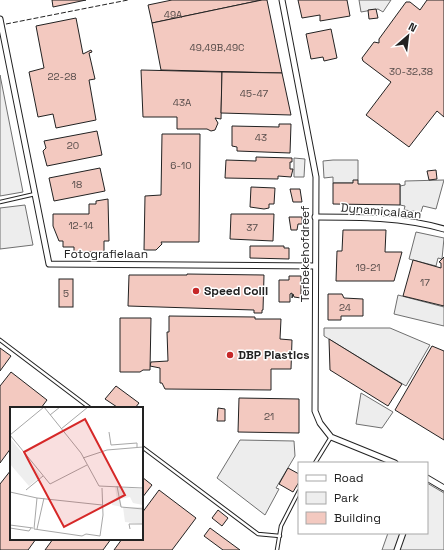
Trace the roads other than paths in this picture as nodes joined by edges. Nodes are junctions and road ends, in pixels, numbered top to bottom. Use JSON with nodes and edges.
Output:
{"nodes":[{"id":1,"x":282,"y":0,"type":"edge"},
{"id":2,"x":0,"y":19,"type":"edge"},
{"id":3,"x":35,"y":194,"type":"junction"},
{"id":4,"x":0,"y":202,"type":"edge"},
{"id":5,"x":315,"y":217,"type":"junction"},
{"id":6,"x":444,"y":230,"type":"edge"},
{"id":7,"x":315,"y":266,"type":"junction"},
{"id":8,"x":0,"y":340,"type":"edge"},
{"id":9,"x":89,"y":407,"type":"edge"},
{"id":10,"x":330,"y":437,"type":"junction"},
{"id":11,"x":143,"y":448,"type":"edge"},
{"id":12,"x":316,"y":462,"type":"edge"},
{"id":13,"x":392,"y":462,"type":"edge"},
{"id":14,"x":428,"y":479,"type":"edge"},
{"id":15,"x":444,"y":488,"type":"edge"},
{"id":16,"x":298,"y":493,"type":"edge"},
{"id":17,"x":403,"y":534,"type":"edge"},
{"id":18,"x":280,"y":536,"type":"junction"},
{"id":19,"x":277,"y":550,"type":"edge"},
{"id":20,"x":397,"y":550,"type":"edge"}],
"edges":[{"from":1,"to":5,"type":"street","name":"Terbekehofdreef"},
{"from":2,"to":3,"type":"street","name":"Fotografielaan"},
{"from":3,"to":4,"type":"lane"},
{"from":3,"to":7,"type":"street","name":"Fotografielaan"},
{"from":5,"to":6,"type":"street","name":"Dynamicalaan"},
{"from":5,"to":7,"type":"street","name":"Terbekehofdreef"},
{"from":7,"to":10,"type":"street","name":"Terbekehofdreef"},
{"from":8,"to":9,"type":"lane"},
{"from":10,"to":12,"type":"lane"},
{"from":10,"to":13,"type":"street"},
{"from":11,"to":18,"type":"lane"},
{"from":14,"to":15,"type":"street"},
{"from":16,"to":18,"type":"lane"},
{"from":17,"to":20,"type":"street"},
{"from":18,"to":19,"type":"lane"}]}
